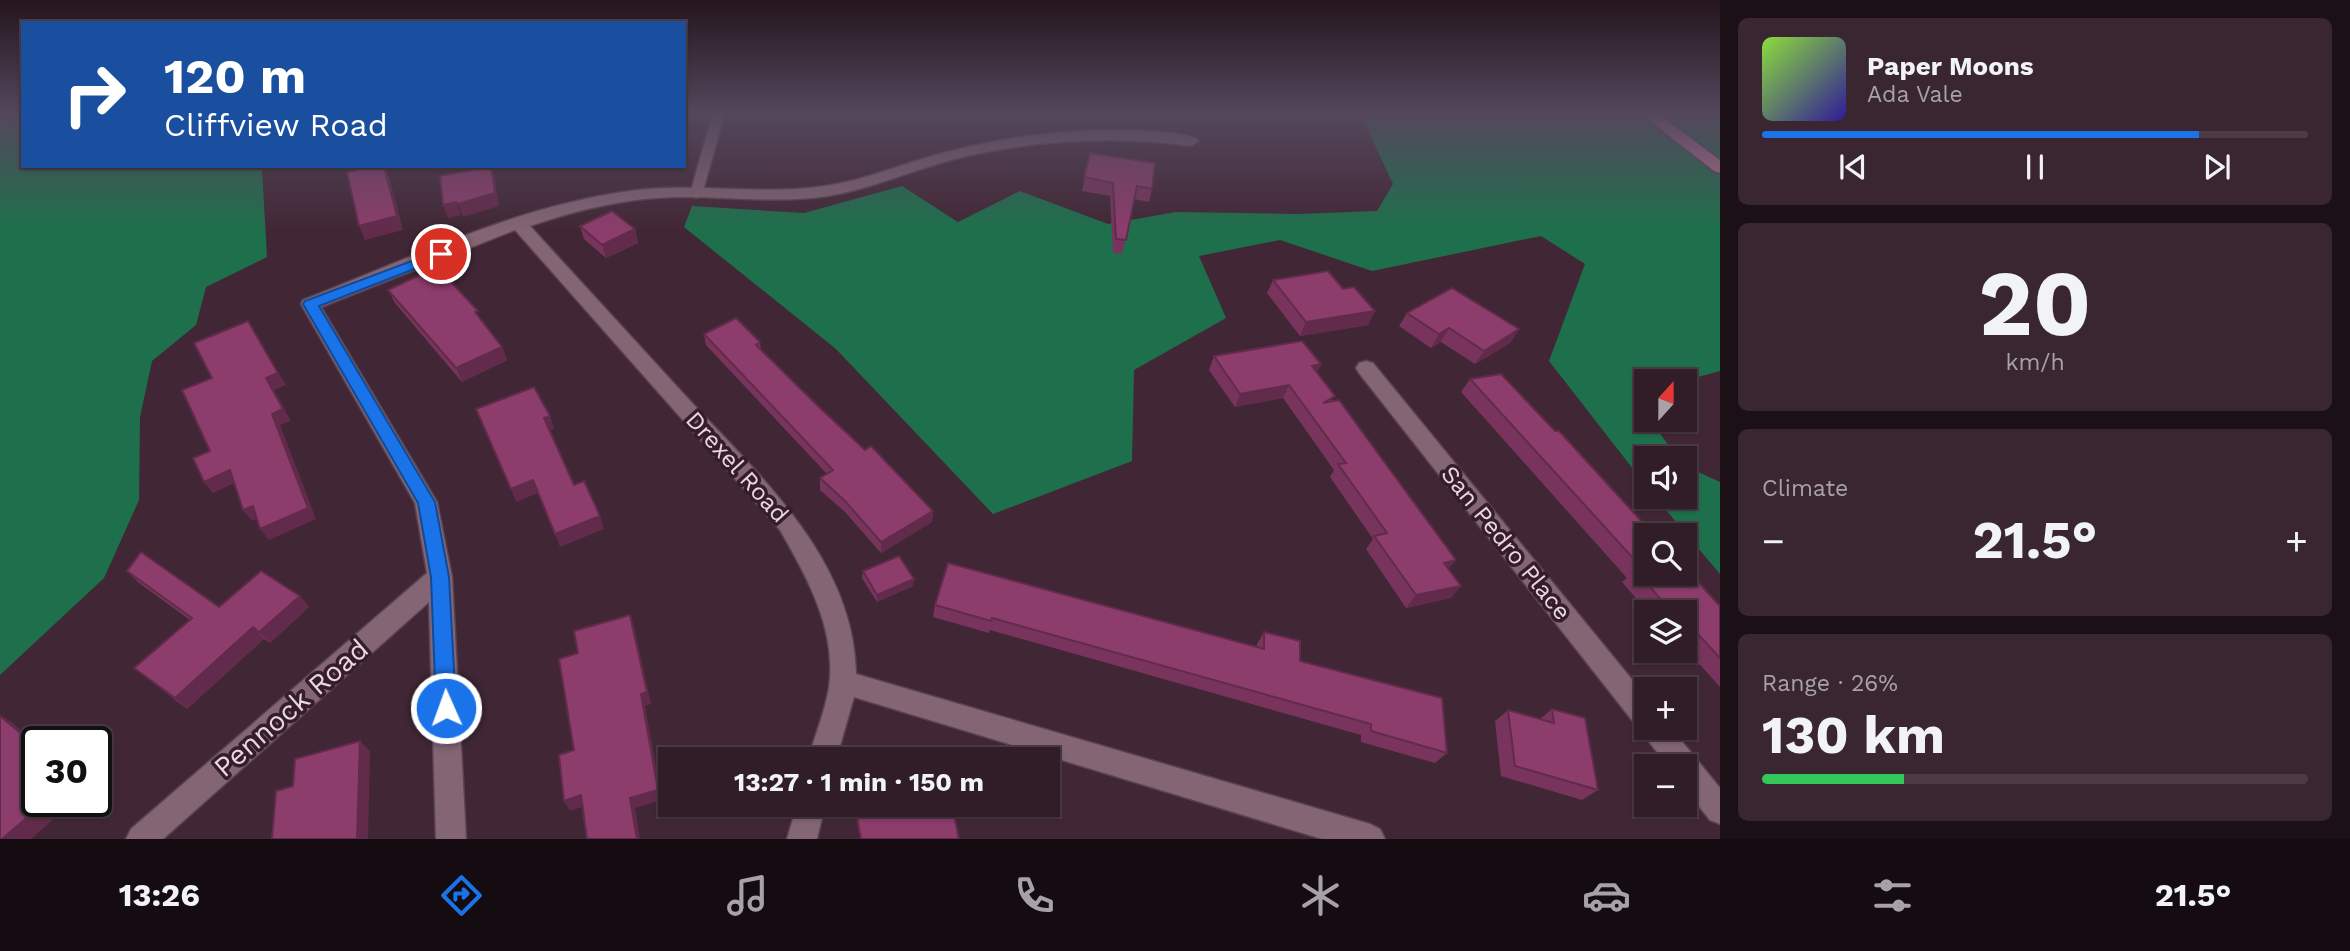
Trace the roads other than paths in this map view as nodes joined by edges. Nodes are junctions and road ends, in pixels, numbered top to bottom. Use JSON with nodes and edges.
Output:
{"nodes":[{"id":1,"x":708,"y":152,"type":"edge"},
{"id":2,"x":965,"y":152,"type":"edge"},
{"id":3,"x":1699,"y":152,"type":"edge"},
{"id":4,"x":1720,"y":168,"type":"edge"},
{"id":5,"x":696,"y":194,"type":"junction"},
{"id":6,"x":519,"y":224,"type":"junction"},
{"id":7,"x":1366,"y":368,"type":"dead end"},
{"id":8,"x":440,"y":577,"type":"junction"},
{"id":9,"x":843,"y":682,"type":"junction"},
{"id":10,"x":1634,"y":703,"type":"edge"},
{"id":11,"x":1664,"y":740,"type":"edge"},
{"id":12,"x":826,"y":747,"type":"edge"},
{"id":13,"x":1675,"y":754,"type":"edge"},
{"id":14,"x":1697,"y":782,"type":"edge"},
{"id":15,"x":1720,"y":810,"type":"edge"},
{"id":16,"x":808,"y":817,"type":"edge"},
{"id":17,"x":141,"y":839,"type":"edge"},
{"id":18,"x":451,"y":839,"type":"edge"},
{"id":19,"x":802,"y":839,"type":"edge"},
{"id":20,"x":1370,"y":839,"type":"edge"}],
"edges":[{"from":1,"to":5,"type":"lane"},
{"from":2,"to":5,"type":"street"},
{"from":3,"to":4,"type":"main road"},
{"from":5,"to":6,"type":"street"},
{"from":6,"to":8,"type":"street"},
{"from":6,"to":9,"type":"street","name":"Drexel Road"},
{"from":7,"to":10,"type":"street","name":"San Pedro Place"},
{"from":8,"to":17,"type":"street","name":"Pennock Road"},
{"from":8,"to":18,"type":"street"},
{"from":9,"to":12,"type":"street","name":"Drexel Road"},
{"from":9,"to":20,"type":"street"},
{"from":11,"to":13,"type":"street"},
{"from":14,"to":15,"type":"street"},
{"from":16,"to":19,"type":"street"}]}
